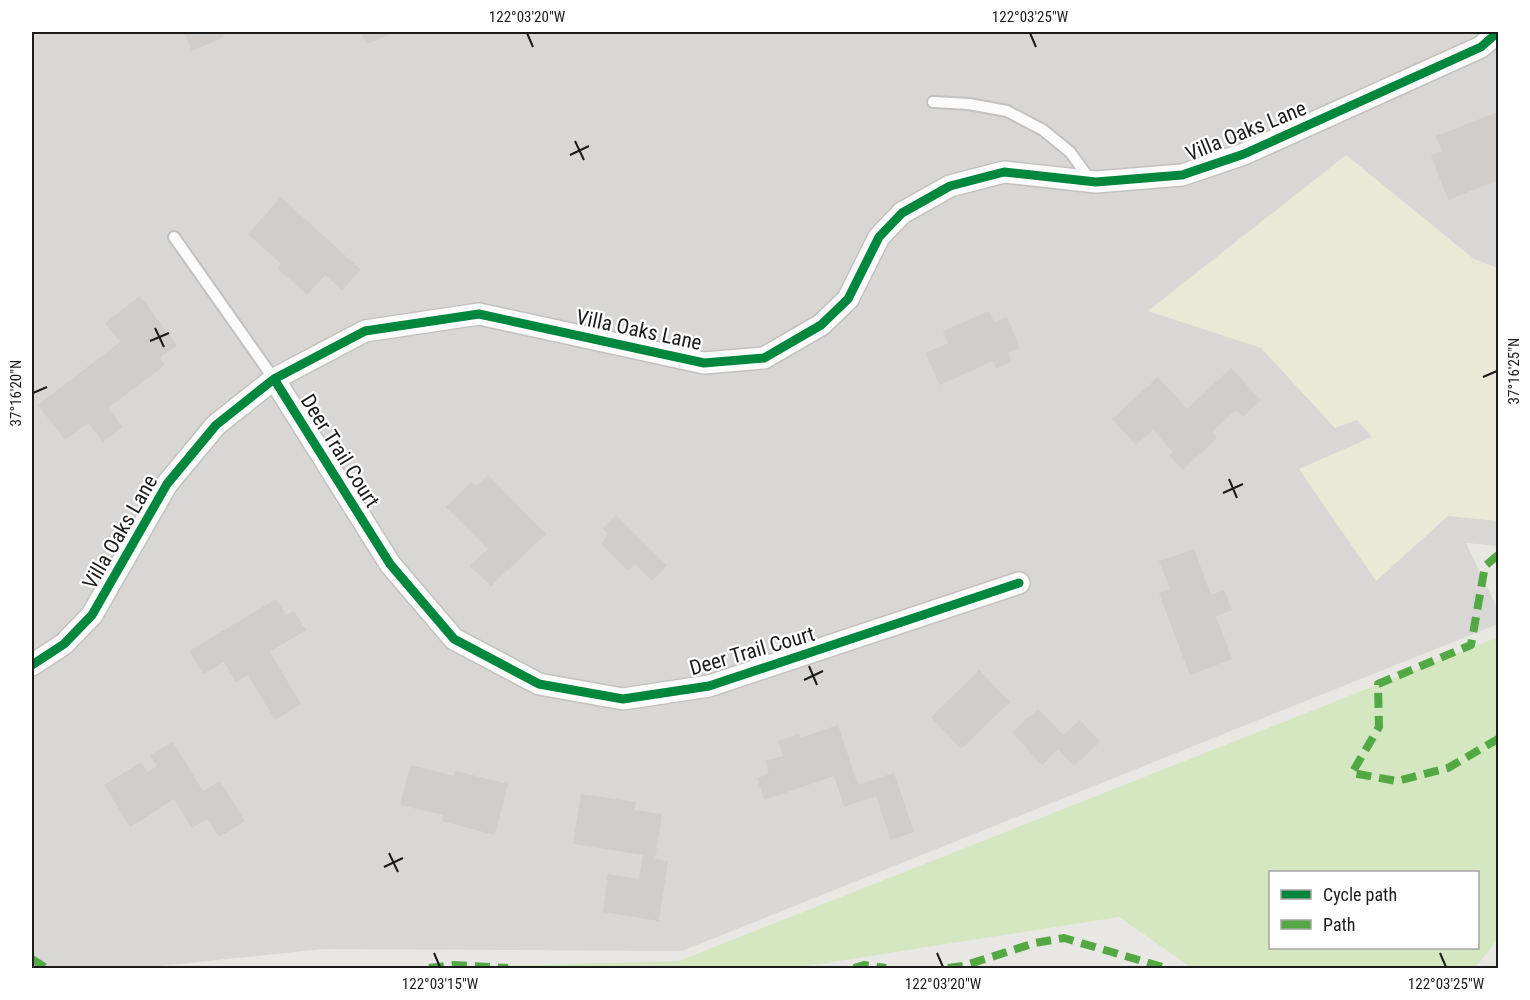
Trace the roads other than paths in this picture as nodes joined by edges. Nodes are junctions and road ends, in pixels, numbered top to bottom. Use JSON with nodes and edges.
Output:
{"nodes":[{"id":1,"x":1498,"y":32,"type":"edge"},
{"id":2,"x":933,"y":102,"type":"dead end"},
{"id":3,"x":1091,"y":181,"type":"junction"},
{"id":4,"x":174,"y":237,"type":"dead end"},
{"id":5,"x":274,"y":379,"type":"junction"},
{"id":6,"x":1019,"y":583,"type":"dead end"},
{"id":7,"x":32,"y":664,"type":"edge"}],
"edges":[{"from":1,"to":3,"type":"street","name":"Villa Oaks Lane"},
{"from":2,"to":3,"type":"lane"},
{"from":3,"to":5,"type":"street","name":"Villa Oaks Lane"},
{"from":4,"to":5,"type":"lane"},
{"from":5,"to":6,"type":"street","name":"Deer Trail Court"},
{"from":5,"to":7,"type":"street","name":"Villa Oaks Lane"}]}
